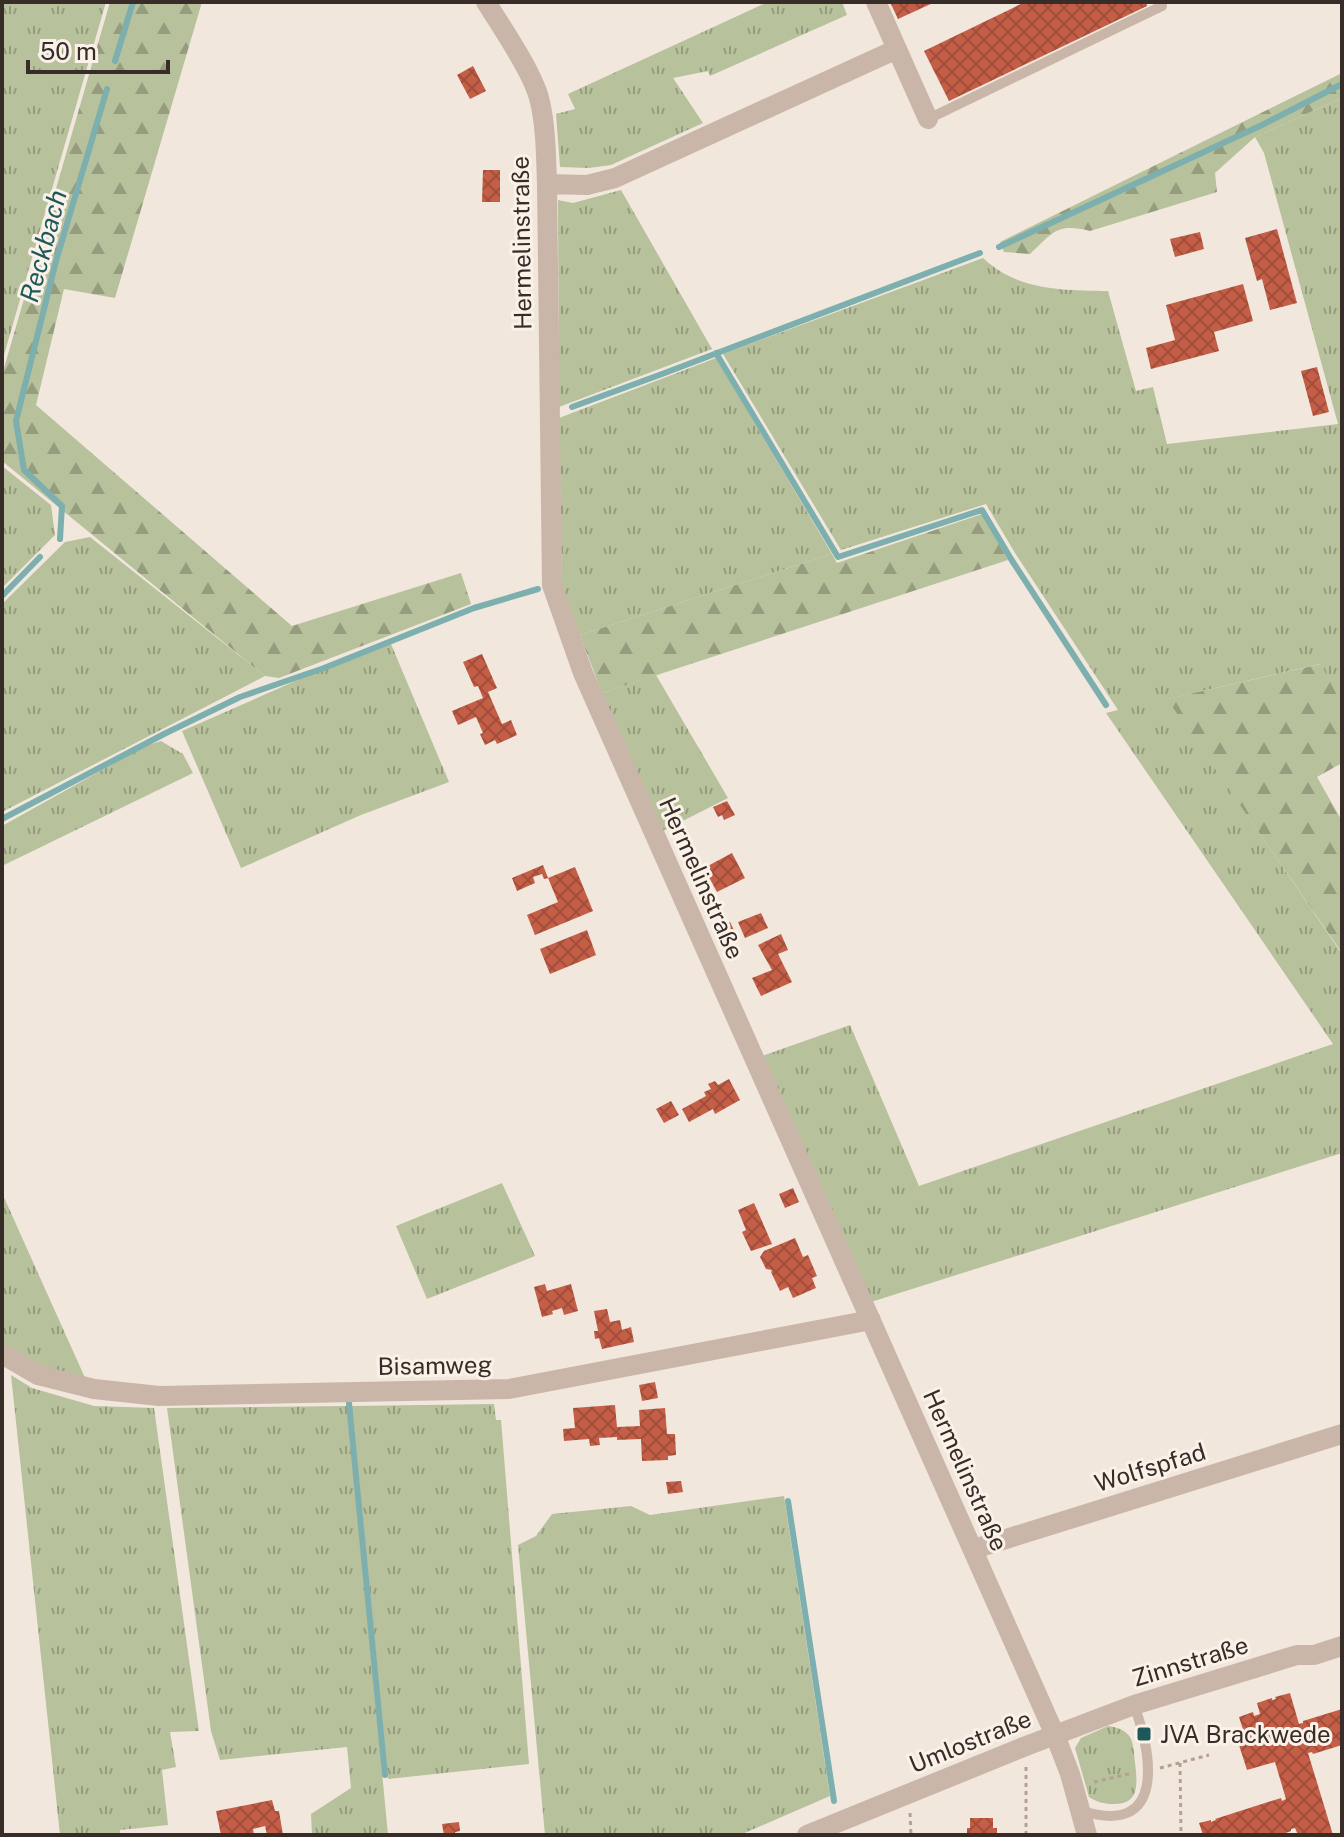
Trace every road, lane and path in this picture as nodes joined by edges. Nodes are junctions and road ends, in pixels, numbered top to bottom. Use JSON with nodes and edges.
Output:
{"nodes":[{"id":1,"x":486,"y":2,"type":"edge"},
{"id":2,"x":876,"y":2,"type":"edge"},
{"id":3,"x":1161,"y":2,"type":"edge"},
{"id":4,"x":897,"y":49,"type":"junction"},
{"id":5,"x":928,"y":119,"type":"joint"},
{"id":6,"x":547,"y":184,"type":"junction"},
{"id":7,"x":871,"y":1320,"type":"junction"},
{"id":8,"x":2,"y":1354,"type":"edge"},
{"id":9,"x":1342,"y":1434,"type":"edge"},
{"id":10,"x":974,"y":1549,"type":"junction"},
{"id":11,"x":1342,"y":1646,"type":"edge"},
{"id":12,"x":1134,"y":1705,"type":"junction"},
{"id":13,"x":1055,"y":1735,"type":"junction"},
{"id":14,"x":1026,"y":1746,"type":"junction"},
{"id":15,"x":1180,"y":1763,"type":"dead end"},
{"id":16,"x":1082,"y":1811,"type":"junction"},
{"id":17,"x":807,"y":1835,"type":"edge"},
{"id":18,"x":1026,"y":1835,"type":"edge"},
{"id":19,"x":1087,"y":1835,"type":"edge"},
{"id":20,"x":1181,"y":1835,"type":"edge"}],
"edges":[{"from":1,"to":6,"type":"street","name":"Hermelinstraße"},
{"from":2,"to":4,"type":"street"},
{"from":3,"to":5,"type":"lane"},
{"from":4,"to":5,"type":"street"},
{"from":4,"to":6,"type":"street"},
{"from":6,"to":7,"type":"street","name":"Hermelinstraße"},
{"from":7,"to":8,"type":"street","name":"Bisamweg"},
{"from":7,"to":10,"type":"street","name":"Hermelinstraße"},
{"from":9,"to":10,"type":"street","name":"Wolfspfad"},
{"from":10,"to":13,"type":"street","name":"Hermelinstraße"},
{"from":11,"to":12,"type":"street","name":"Zinnstraße"},
{"from":12,"to":13,"type":"street","name":"Zinnstraße"},
{"from":12,"to":16,"type":"lane"},
{"from":13,"to":14,"type":"street","name":"Umlostraße"},
{"from":13,"to":16,"type":"street","name":"Umlostraße"},
{"from":14,"to":17,"type":"street","name":"Umlostraße"},
{"from":14,"to":18,"type":"path"},
{"from":15,"to":20,"type":"path"},
{"from":16,"to":19,"type":"street","name":"Umlostraße"}]}
